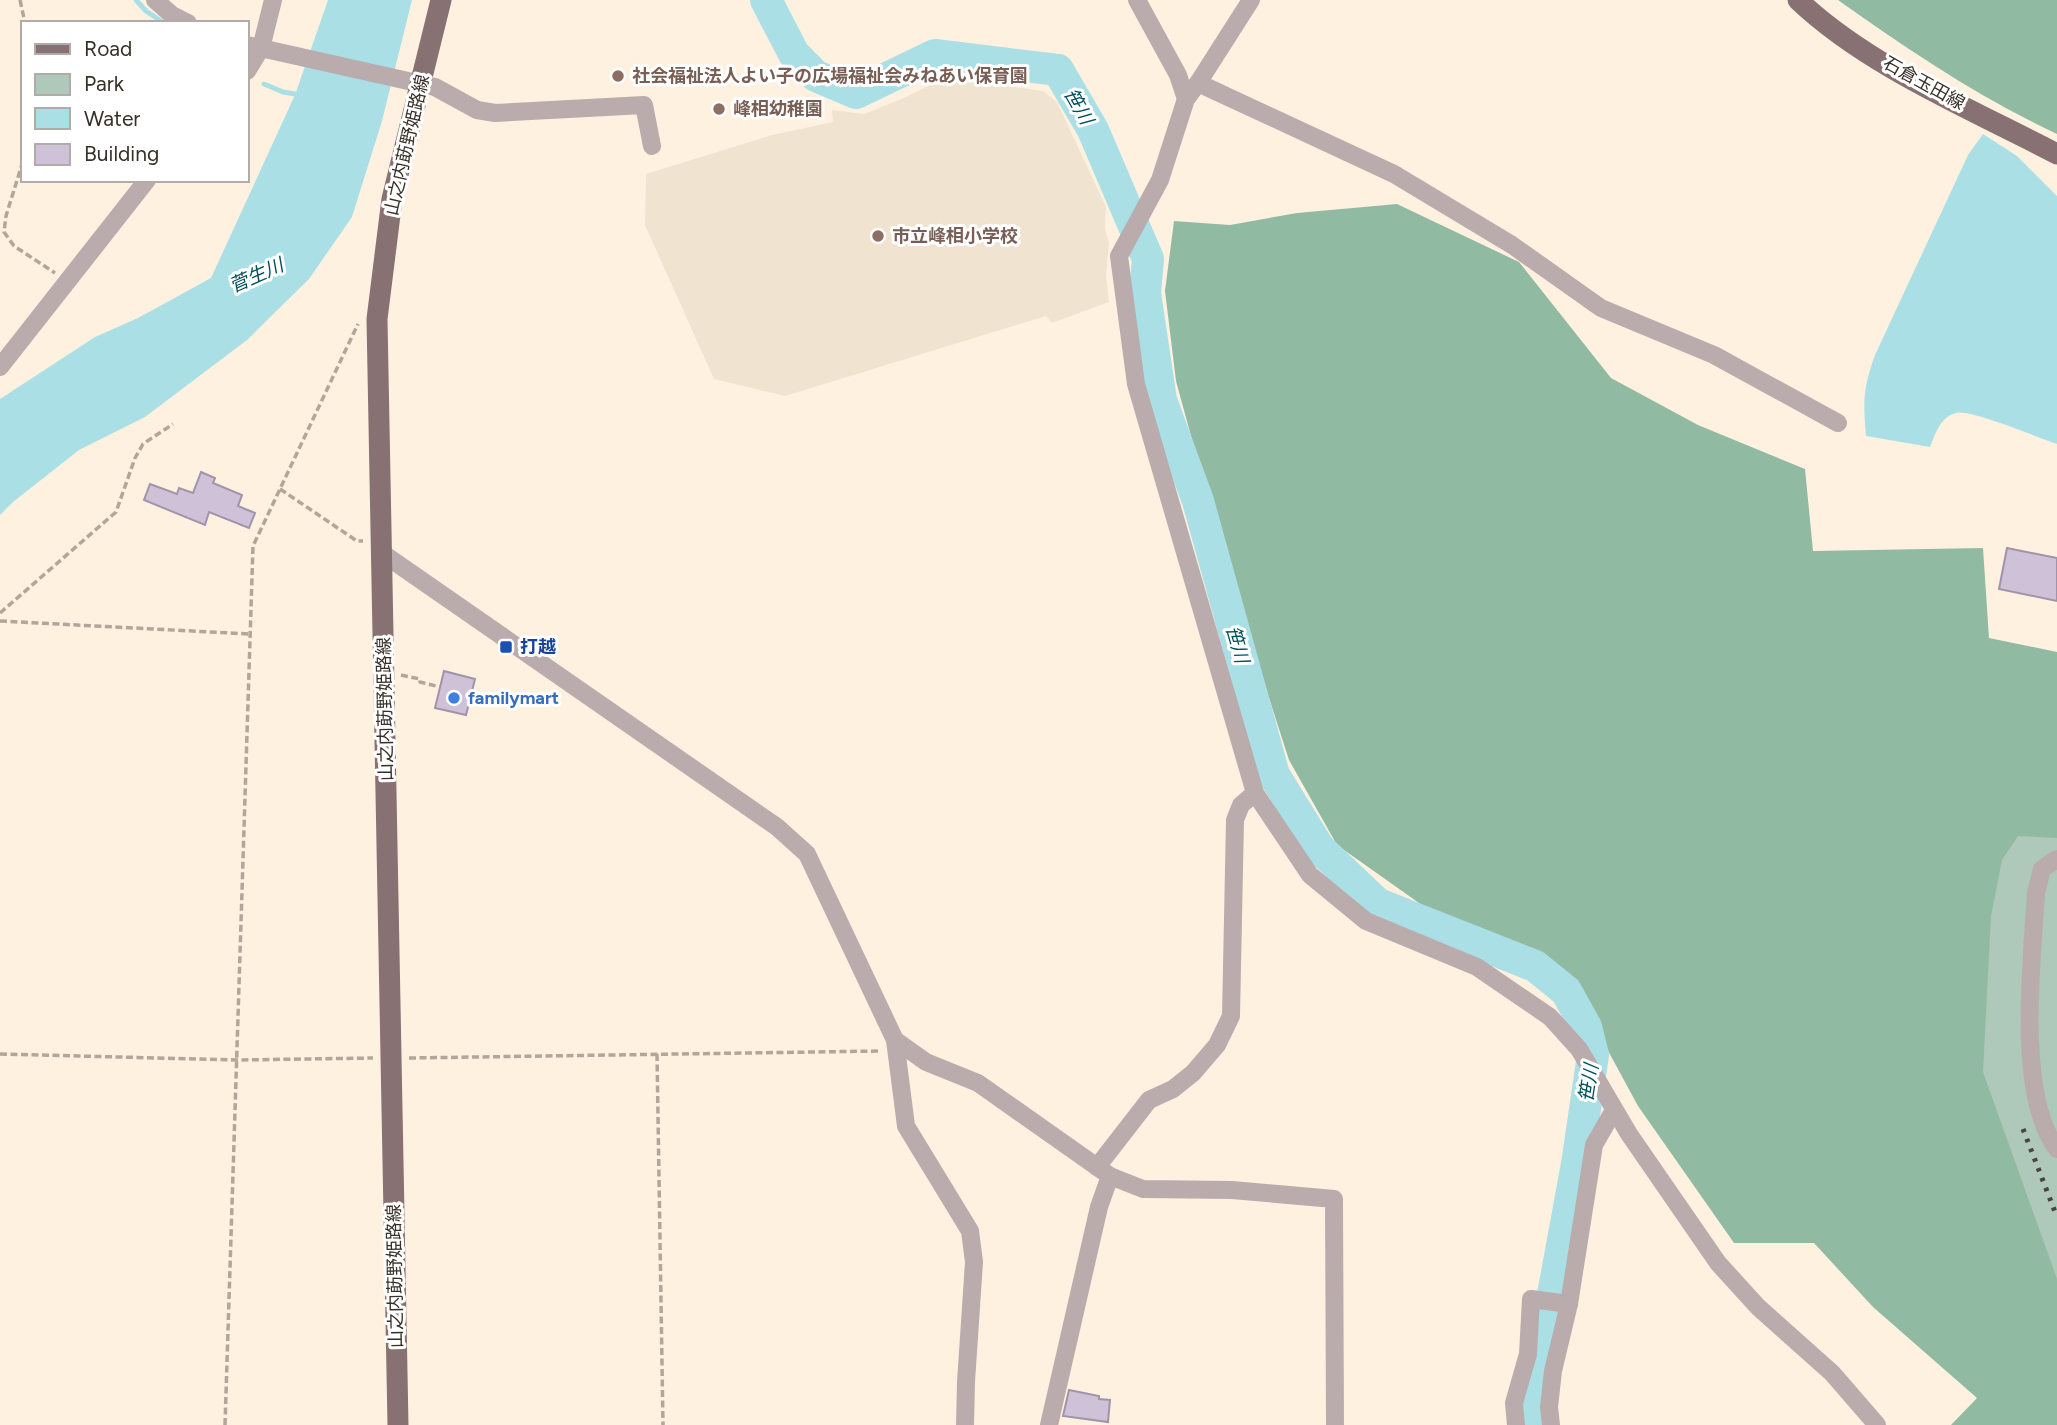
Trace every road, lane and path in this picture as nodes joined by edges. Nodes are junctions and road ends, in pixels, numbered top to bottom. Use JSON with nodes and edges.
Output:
{"nodes":[{"id":1,"x":20,"y":0,"type":"edge"},
{"id":2,"x":155,"y":0,"type":"edge"},
{"id":3,"x":273,"y":0,"type":"edge"},
{"id":4,"x":441,"y":0,"type":"edge"},
{"id":5,"x":1137,"y":0,"type":"edge"},
{"id":6,"x":1251,"y":0,"type":"edge"},
{"id":7,"x":1798,"y":0,"type":"edge"},
{"id":8,"x":25,"y":21,"type":"edge"},
{"id":9,"x":184,"y":21,"type":"edge"},
{"id":10,"x":260,"y":48,"type":"edge"},
{"id":11,"x":248,"y":69,"type":"edge"},
{"id":12,"x":410,"y":81,"type":"junction"},
{"id":13,"x":1198,"y":83,"type":"junction"},
{"id":14,"x":1186,"y":99,"type":"junction"},
{"id":15,"x":652,"y":146,"type":"dead end"},
{"id":16,"x":2057,"y":154,"type":"edge"},
{"id":17,"x":21,"y":167,"type":"edge"},
{"id":18,"x":145,"y":182,"type":"edge"},
{"id":19,"x":69,"y":280,"type":"junction"},
{"id":20,"x":361,"y":318,"type":"dead end"},
{"id":21,"x":0,"y":367,"type":"edge"},
{"id":22,"x":1838,"y":423,"type":"dead end"},
{"id":23,"x":173,"y":424,"type":"dead end"},
{"id":24,"x":280,"y":489,"type":"junction"},
{"id":25,"x":382,"y":547,"type":"junction"},
{"id":26,"x":0,"y":613,"type":"edge"},
{"id":27,"x":0,"y":621,"type":"edge"},
{"id":28,"x":249,"y":634,"type":"junction"},
{"id":29,"x":397,"y":675,"type":"dead end"},
{"id":30,"x":440,"y":687,"type":"dead end"},
{"id":31,"x":1255,"y":793,"type":"junction"},
{"id":32,"x":2057,"y":859,"type":"edge"},
{"id":33,"x":896,"y":1045,"type":"junction"},
{"id":34,"x":0,"y":1054,"type":"edge"},
{"id":35,"x":657,"y":1054,"type":"junction"},
{"id":36,"x":391,"y":1058,"type":"junction"},
{"id":37,"x":237,"y":1060,"type":"junction"},
{"id":38,"x":1614,"y":1110,"type":"junction"},
{"id":39,"x":2057,"y":1149,"type":"edge"},
{"id":40,"x":1104,"y":1171,"type":"junction"},
{"id":41,"x":1569,"y":1304,"type":"junction"},
{"id":42,"x":225,"y":1425,"type":"edge"},
{"id":43,"x":398,"y":1425,"type":"edge"},
{"id":44,"x":663,"y":1425,"type":"edge"},
{"id":45,"x":965,"y":1425,"type":"edge"},
{"id":46,"x":1049,"y":1425,"type":"edge"},
{"id":47,"x":1335,"y":1425,"type":"edge"},
{"id":48,"x":1516,"y":1425,"type":"edge"},
{"id":49,"x":1551,"y":1425,"type":"edge"},
{"id":50,"x":1877,"y":1425,"type":"edge"}],
"edges":[{"from":1,"to":8,"type":"path"},
{"from":2,"to":9,"type":"street"},
{"from":3,"to":10,"type":"street"},
{"from":4,"to":12,"type":"main road","name":"山之内莇野姫路線"},
{"from":5,"to":14,"type":"street"},
{"from":6,"to":13,"type":"street"},
{"from":7,"to":16,"type":"main road","name":"石倉玉田線"},
{"from":10,"to":11,"type":"street"},
{"from":10,"to":12,"type":"street"},
{"from":12,"to":15,"type":"street"},
{"from":12,"to":25,"type":"main road","name":"山之内莇野姫路線"},
{"from":13,"to":14,"type":"street"},
{"from":13,"to":22,"type":"street"},
{"from":14,"to":31,"type":"street"},
{"from":17,"to":19,"type":"path"},
{"from":18,"to":19,"type":"street"},
{"from":19,"to":21,"type":"street"},
{"from":20,"to":24,"type":"path"},
{"from":23,"to":26,"type":"path"},
{"from":24,"to":25,"type":"path"},
{"from":24,"to":28,"type":"path"},
{"from":25,"to":33,"type":"street"},
{"from":25,"to":36,"type":"main road","name":"山之内莇野姫路線"},
{"from":27,"to":28,"type":"path"},
{"from":28,"to":37,"type":"path"},
{"from":29,"to":30,"type":"path"},
{"from":31,"to":38,"type":"street"},
{"from":31,"to":40,"type":"street"},
{"from":32,"to":39,"type":"street"},
{"from":33,"to":35,"type":"path"},
{"from":33,"to":40,"type":"street"},
{"from":33,"to":45,"type":"street"},
{"from":34,"to":37,"type":"path"},
{"from":35,"to":36,"type":"path"},
{"from":35,"to":44,"type":"path"},
{"from":36,"to":37,"type":"path"},
{"from":36,"to":43,"type":"main road","name":"山之内莇野姫路線"},
{"from":37,"to":42,"type":"path"},
{"from":38,"to":41,"type":"street"},
{"from":38,"to":50,"type":"street"},
{"from":40,"to":46,"type":"street"},
{"from":40,"to":47,"type":"street"},
{"from":41,"to":48,"type":"street"},
{"from":41,"to":49,"type":"street"}]}
